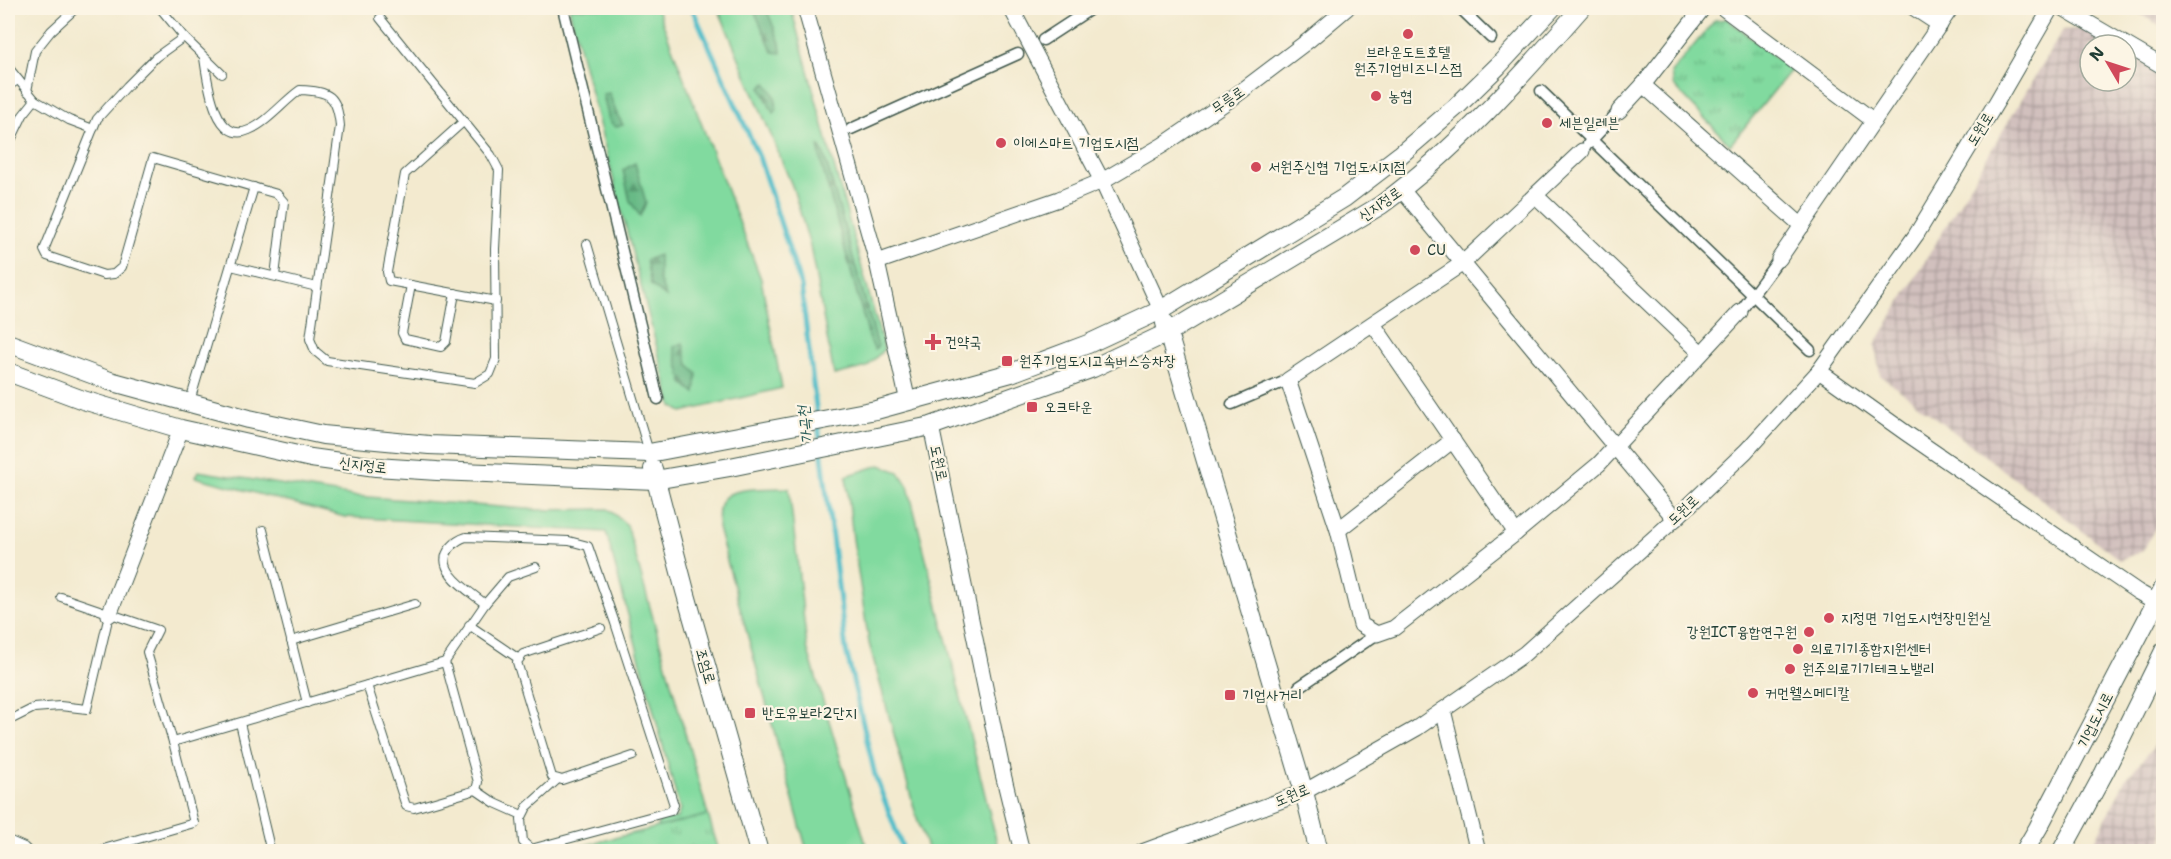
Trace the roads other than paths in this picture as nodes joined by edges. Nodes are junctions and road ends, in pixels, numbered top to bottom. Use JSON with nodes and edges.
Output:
{"nodes":[{"id":1,"x":75,"y":8,"type":"edge"},
{"id":2,"x":160,"y":8,"type":"edge"},
{"id":3,"x":563,"y":8,"type":"edge"},
{"id":4,"x":805,"y":8,"type":"edge"},
{"id":5,"x":1011,"y":8,"type":"edge"},
{"id":6,"x":1092,"y":8,"type":"edge"},
{"id":7,"x":1347,"y":8,"type":"edge"},
{"id":8,"x":1460,"y":8,"type":"edge"},
{"id":9,"x":1552,"y":8,"type":"edge"},
{"id":10,"x":1581,"y":8,"type":"edge"},
{"id":11,"x":1703,"y":8,"type":"edge"},
{"id":12,"x":1723,"y":8,"type":"edge"},
{"id":13,"x":1914,"y":8,"type":"edge"},
{"id":14,"x":1950,"y":8,"type":"edge"},
{"id":15,"x":2051,"y":8,"type":"edge"},
{"id":16,"x":2063,"y":8,"type":"edge"},
{"id":17,"x":380,"y":18,"type":"dead end"},
{"id":18,"x":1940,"y":25,"type":"junction"},
{"id":19,"x":184,"y":37,"type":"junction"},
{"id":20,"x":1491,"y":38,"type":"dead end"},
{"id":21,"x":1043,"y":40,"type":"dead end"},
{"id":22,"x":1018,"y":54,"type":"dead end"},
{"id":23,"x":204,"y":57,"type":"junction"},
{"id":24,"x":8,"y":67,"type":"edge"},
{"id":25,"x":2163,"y":67,"type":"edge"},
{"id":26,"x":222,"y":74,"type":"dead end"},
{"id":27,"x":18,"y":80,"type":"junction"},
{"id":28,"x":1643,"y":84,"type":"junction"},
{"id":29,"x":8,"y":86,"type":"edge"},
{"id":30,"x":27,"y":91,"type":"junction"},
{"id":31,"x":1541,"y":91,"type":"dead end"},
{"id":32,"x":35,"y":100,"type":"junction"},
{"id":33,"x":1619,"y":111,"type":"joint"},
{"id":34,"x":1874,"y":121,"type":"junction"},
{"id":35,"x":462,"y":122,"type":"junction"},
{"id":36,"x":93,"y":129,"type":"junction"},
{"id":37,"x":851,"y":129,"type":"dead end"},
{"id":38,"x":1587,"y":145,"type":"junction"},
{"id":39,"x":8,"y":146,"type":"edge"},
{"id":40,"x":1102,"y":181,"type":"junction"},
{"id":41,"x":254,"y":187,"type":"junction"},
{"id":42,"x":1402,"y":190,"type":"junction"},
{"id":43,"x":1535,"y":195,"type":"junction"},
{"id":44,"x":1802,"y":226,"type":"junction"},
{"id":45,"x":587,"y":244,"type":"dead end"},
{"id":46,"x":1779,"y":259,"type":"joint"},
{"id":47,"x":878,"y":262,"type":"junction"},
{"id":48,"x":1463,"y":263,"type":"junction"},
{"id":49,"x":231,"y":266,"type":"junction"},
{"id":50,"x":275,"y":276,"type":"junction"},
{"id":51,"x":411,"y":285,"type":"junction"},
{"id":52,"x":317,"y":287,"type":"junction"},
{"id":53,"x":455,"y":293,"type":"junction"},
{"id":54,"x":1752,"y":293,"type":"junction"},
{"id":55,"x":496,"y":301,"type":"junction"},
{"id":56,"x":1161,"y":310,"type":"junction"},
{"id":57,"x":1740,"y":312,"type":"joint"},
{"id":58,"x":1373,"y":324,"type":"junction"},
{"id":59,"x":1169,"y":332,"type":"junction"},
{"id":60,"x":8,"y":343,"type":"edge"},
{"id":61,"x":1810,"y":350,"type":"dead end"},
{"id":62,"x":1701,"y":353,"type":"junction"},
{"id":63,"x":1819,"y":371,"type":"junction"},
{"id":64,"x":8,"y":372,"type":"edge"},
{"id":65,"x":1288,"y":380,"type":"junction"},
{"id":66,"x":658,"y":399,"type":"dead end"},
{"id":67,"x":189,"y":401,"type":"junction"},
{"id":68,"x":908,"y":402,"type":"junction"},
{"id":69,"x":1232,"y":404,"type":"dead end"},
{"id":70,"x":932,"y":426,"type":"junction"},
{"id":71,"x":180,"y":429,"type":"junction"},
{"id":72,"x":1453,"y":440,"type":"junction"},
{"id":73,"x":1614,"y":448,"type":"junction"},
{"id":74,"x":650,"y":453,"type":"junction"},
{"id":75,"x":655,"y":480,"type":"junction"},
{"id":76,"x":1674,"y":519,"type":"junction"},
{"id":77,"x":1338,"y":530,"type":"junction"},
{"id":78,"x":262,"y":531,"type":"dead end"},
{"id":79,"x":1516,"y":533,"type":"junction"},
{"id":80,"x":536,"y":567,"type":"dead end"},
{"id":81,"x":61,"y":597,"type":"dead end"},
{"id":82,"x":2161,"y":598,"type":"edge"},
{"id":83,"x":415,"y":604,"type":"dead end"},
{"id":84,"x":485,"y":604,"type":"junction"},
{"id":85,"x":109,"y":615,"type":"junction"},
{"id":86,"x":470,"y":625,"type":"junction"},
{"id":87,"x":602,"y":628,"type":"dead end"},
{"id":88,"x":1377,"y":634,"type":"junction"},
{"id":89,"x":291,"y":641,"type":"junction"},
{"id":90,"x":2163,"y":651,"type":"edge"},
{"id":91,"x":519,"y":658,"type":"junction"},
{"id":92,"x":445,"y":662,"type":"junction"},
{"id":93,"x":367,"y":686,"type":"junction"},
{"id":94,"x":1299,"y":687,"type":"dead end"},
{"id":95,"x":307,"y":703,"type":"junction"},
{"id":96,"x":1443,"y":710,"type":"junction"},
{"id":97,"x":8,"y":721,"type":"edge"},
{"id":98,"x":240,"y":723,"type":"junction"},
{"id":99,"x":173,"y":742,"type":"junction"},
{"id":100,"x":633,"y":756,"type":"dead end"},
{"id":101,"x":558,"y":779,"type":"junction"},
{"id":102,"x":476,"y":790,"type":"junction"},
{"id":103,"x":1304,"y":792,"type":"junction"},
{"id":104,"x":522,"y":815,"type":"junction"},
{"id":105,"x":8,"y":840,"type":"edge"},
{"id":106,"x":1162,"y":849,"type":"edge"},
{"id":107,"x":29,"y":852,"type":"edge"},
{"id":108,"x":93,"y":852,"type":"edge"},
{"id":109,"x":271,"y":852,"type":"edge"},
{"id":110,"x":759,"y":852,"type":"edge"},
{"id":111,"x":1022,"y":852,"type":"edge"},
{"id":112,"x":1142,"y":852,"type":"edge"},
{"id":113,"x":1319,"y":852,"type":"edge"},
{"id":114,"x":1478,"y":852,"type":"edge"},
{"id":115,"x":2024,"y":852,"type":"edge"},
{"id":116,"x":2061,"y":852,"type":"edge"}],
"edges":[{"from":1,"to":30,"type":"lane"},
{"from":2,"to":19,"type":"lane"},
{"from":3,"to":66,"type":"street"},
{"from":4,"to":47,"type":"street"},
{"from":5,"to":40,"type":"street"},
{"from":6,"to":21,"type":"street"},
{"from":7,"to":40,"type":"street","name":"무릉로"},
{"from":8,"to":20,"type":"street"},
{"from":9,"to":56,"type":"street","name":"신지정로"},
{"from":10,"to":42,"type":"street","name":"신지정로"},
{"from":11,"to":28,"type":"street"},
{"from":12,"to":34,"type":"street"},
{"from":13,"to":18,"type":"street"},
{"from":14,"to":18,"type":"street"},
{"from":15,"to":63,"type":"street","name":"도원로"},
{"from":16,"to":25,"type":"street"},
{"from":17,"to":35,"type":"lane"},
{"from":18,"to":34,"type":"street"},
{"from":19,"to":23,"type":"lane"},
{"from":19,"to":36,"type":"lane"},
{"from":22,"to":37,"type":"street"},
{"from":23,"to":26,"type":"lane"},
{"from":23,"to":52,"type":"lane"},
{"from":24,"to":27,"type":"lane"},
{"from":27,"to":29,"type":"lane"},
{"from":27,"to":30,"type":"lane"},
{"from":28,"to":33,"type":"street"},
{"from":28,"to":44,"type":"street"},
{"from":30,"to":32,"type":"lane"},
{"from":31,"to":38,"type":"street"},
{"from":32,"to":36,"type":"lane"},
{"from":32,"to":39,"type":"lane"},
{"from":33,"to":38,"type":"street"},
{"from":34,"to":44,"type":"street"},
{"from":35,"to":51,"type":"lane"},
{"from":35,"to":55,"type":"lane"},
{"from":36,"to":41,"type":"lane"},
{"from":38,"to":43,"type":"street"},
{"from":38,"to":54,"type":"street"},
{"from":40,"to":47,"type":"street","name":"무릉로"},
{"from":40,"to":56,"type":"street"},
{"from":41,"to":49,"type":"lane"},
{"from":41,"to":50,"type":"lane"},
{"from":42,"to":48,"type":"street"},
{"from":42,"to":59,"type":"street","name":"신지정로"},
{"from":43,"to":48,"type":"street"},
{"from":43,"to":62,"type":"street"},
{"from":44,"to":46,"type":"street"},
{"from":45,"to":74,"type":"lane"},
{"from":46,"to":54,"type":"street"},
{"from":47,"to":68,"type":"street"},
{"from":48,"to":58,"type":"street"},
{"from":48,"to":73,"type":"street"},
{"from":49,"to":50,"type":"lane"},
{"from":49,"to":67,"type":"lane"},
{"from":50,"to":52,"type":"lane"},
{"from":51,"to":53,"type":"lane"},
{"from":51,"to":53,"type":"lane"},
{"from":52,"to":55,"type":"lane"},
{"from":53,"to":55,"type":"lane"},
{"from":54,"to":57,"type":"street"},
{"from":54,"to":61,"type":"street"},
{"from":56,"to":59,"type":"street"},
{"from":56,"to":68,"type":"street","name":"신지정로"},
{"from":57,"to":62,"type":"street"},
{"from":58,"to":65,"type":"street"},
{"from":58,"to":72,"type":"street"},
{"from":59,"to":70,"type":"street","name":"신지정로"},
{"from":59,"to":103,"type":"street"},
{"from":60,"to":67,"type":"street","name":"신지정로"},
{"from":62,"to":73,"type":"street"},
{"from":63,"to":76,"type":"street","name":"도원로"},
{"from":63,"to":82,"type":"street"},
{"from":64,"to":71,"type":"street","name":"신지정로"},
{"from":65,"to":69,"type":"street"},
{"from":65,"to":77,"type":"street"},
{"from":67,"to":71,"type":"street"},
{"from":67,"to":74,"type":"street","name":"신지정로"},
{"from":68,"to":74,"type":"street","name":"신지정로"},
{"from":70,"to":75,"type":"street","name":"신지정로"},
{"from":70,"to":111,"type":"street","name":"도원로"},
{"from":71,"to":75,"type":"street","name":"신지정로"},
{"from":71,"to":85,"type":"street"},
{"from":72,"to":77,"type":"street"},
{"from":72,"to":79,"type":"street"},
{"from":73,"to":76,"type":"street"},
{"from":73,"to":79,"type":"street"},
{"from":74,"to":75,"type":"street","name":"조엄로"},
{"from":75,"to":110,"type":"street","name":"조엄로"},
{"from":76,"to":96,"type":"street","name":"도원로"},
{"from":77,"to":88,"type":"street"},
{"from":78,"to":89,"type":"lane"},
{"from":79,"to":88,"type":"street"},
{"from":80,"to":84,"type":"lane"},
{"from":81,"to":85,"type":"lane"},
{"from":82,"to":115,"type":"street","name":"기업도시로"},
{"from":83,"to":89,"type":"lane"},
{"from":84,"to":86,"type":"lane"},
{"from":84,"to":104,"type":"lane"},
{"from":85,"to":97,"type":"lane"},
{"from":85,"to":99,"type":"lane"},
{"from":86,"to":91,"type":"lane"},
{"from":86,"to":92,"type":"lane"},
{"from":87,"to":91,"type":"lane"},
{"from":88,"to":94,"type":"street"},
{"from":89,"to":95,"type":"lane"},
{"from":90,"to":116,"type":"street","name":"기업도시로"},
{"from":91,"to":101,"type":"lane"},
{"from":92,"to":93,"type":"lane"},
{"from":92,"to":102,"type":"lane"},
{"from":93,"to":95,"type":"lane"},
{"from":93,"to":102,"type":"lane"},
{"from":95,"to":98,"type":"lane"},
{"from":96,"to":103,"type":"street","name":"도원로"},
{"from":96,"to":114,"type":"street"},
{"from":98,"to":99,"type":"lane"},
{"from":98,"to":109,"type":"lane"},
{"from":99,"to":108,"type":"lane"},
{"from":100,"to":101,"type":"lane"},
{"from":101,"to":104,"type":"lane"},
{"from":102,"to":104,"type":"lane"},
{"from":103,"to":106,"type":"street","name":"도원로"},
{"from":103,"to":113,"type":"street"},
{"from":105,"to":107,"type":"lane"},
{"from":106,"to":112,"type":"street","name":"도원로"}]}
